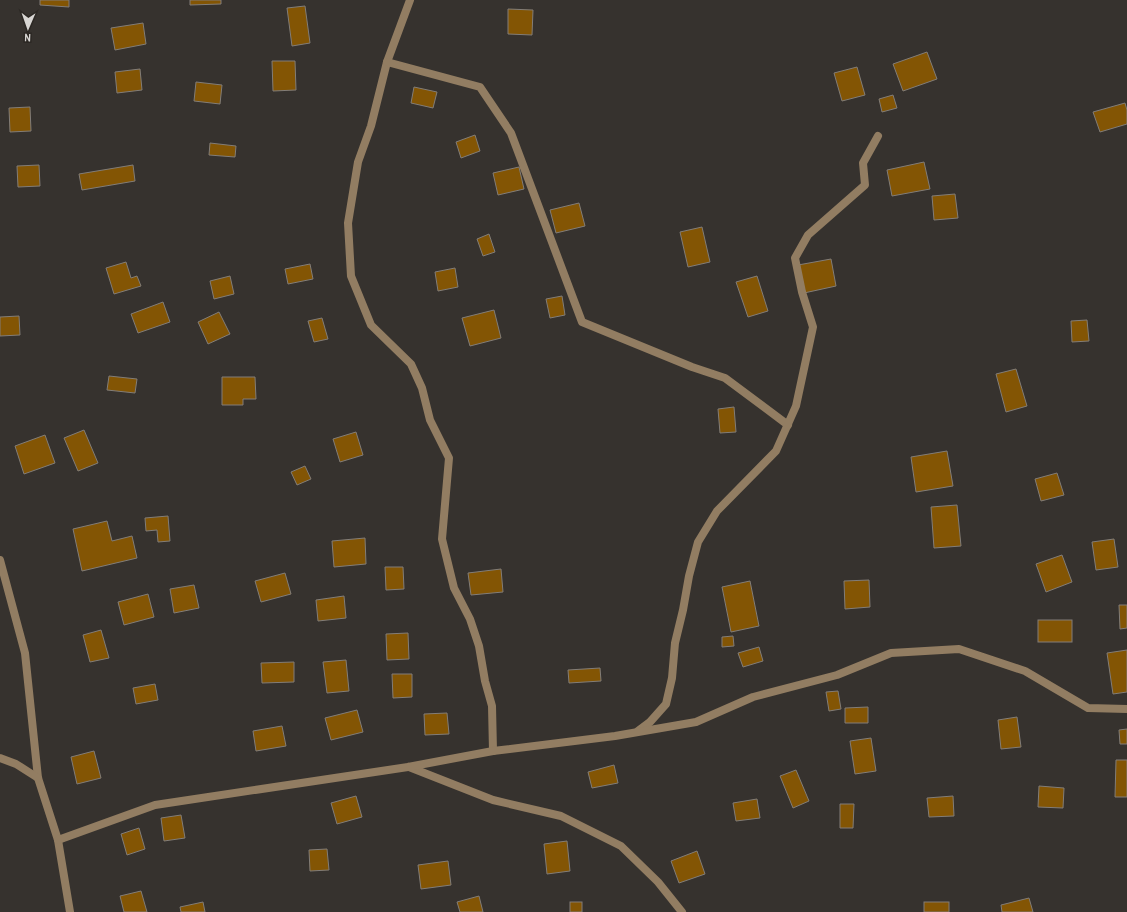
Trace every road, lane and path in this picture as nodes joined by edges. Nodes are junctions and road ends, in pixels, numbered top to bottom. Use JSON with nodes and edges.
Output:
{"nodes":[{"id":1,"x":410,"y":0,"type":"edge"},
{"id":2,"x":387,"y":62,"type":"junction"},
{"id":3,"x":878,"y":136,"type":"dead end"},
{"id":4,"x":788,"y":424,"type":"junction"},
{"id":5,"x":0,"y":560,"type":"edge"},
{"id":6,"x":1127,"y":709,"type":"edge"},
{"id":7,"x":637,"y":732,"type":"junction"},
{"id":8,"x":493,"y":751,"type":"junction"},
{"id":9,"x":0,"y":758,"type":"edge"},
{"id":10,"x":408,"y":767,"type":"junction"},
{"id":11,"x":38,"y":778,"type":"junction"},
{"id":12,"x":58,"y":840,"type":"junction"},
{"id":13,"x":70,"y":912,"type":"edge"},
{"id":14,"x":682,"y":912,"type":"edge"}],
"edges":[{"from":1,"to":2,"type":"street"},
{"from":2,"to":4,"type":"street"},
{"from":2,"to":8,"type":"street"},
{"from":3,"to":4,"type":"street"},
{"from":4,"to":7,"type":"street"},
{"from":5,"to":11,"type":"street"},
{"from":6,"to":7,"type":"street"},
{"from":7,"to":8,"type":"street"},
{"from":8,"to":10,"type":"street"},
{"from":9,"to":11,"type":"street"},
{"from":10,"to":12,"type":"street"},
{"from":10,"to":14,"type":"street"},
{"from":11,"to":12,"type":"street"},
{"from":12,"to":13,"type":"street"}]}
